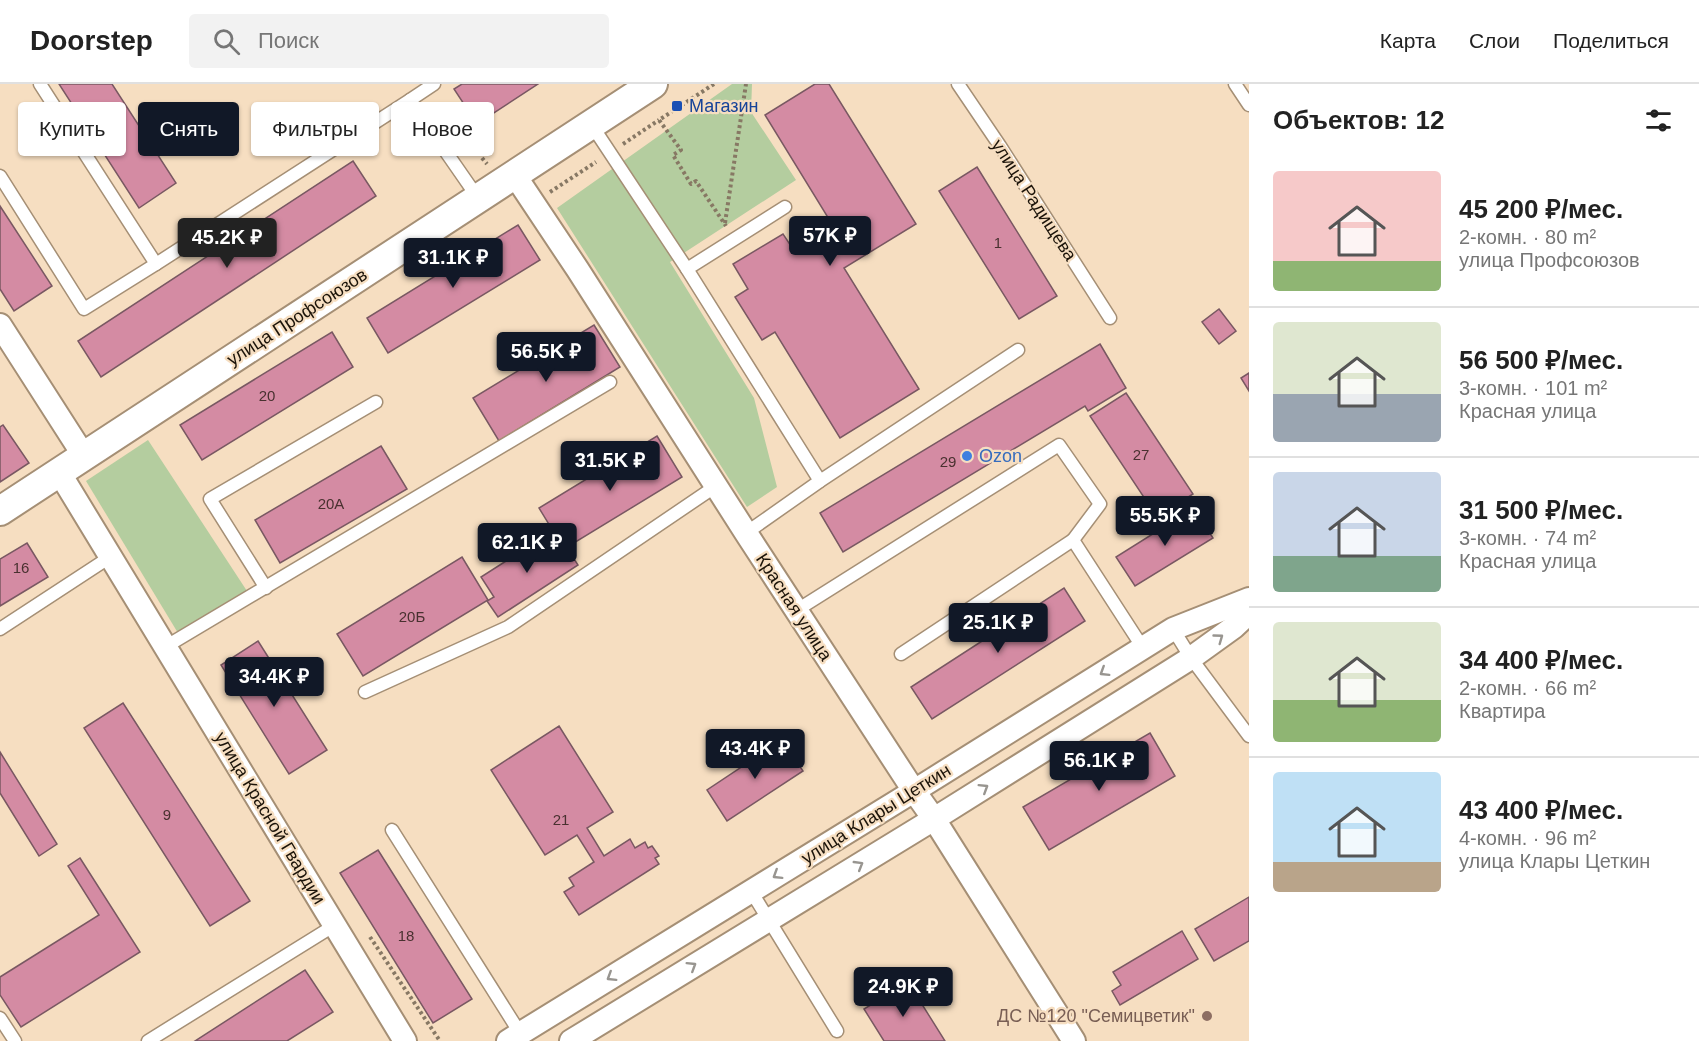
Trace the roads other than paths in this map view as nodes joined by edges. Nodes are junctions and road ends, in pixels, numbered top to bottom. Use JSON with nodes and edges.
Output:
{"nodes":[{"id":1,"x":40,"y":84,"type":"edge"},
{"id":2,"x":434,"y":84,"type":"edge"},
{"id":3,"x":653,"y":84,"type":"edge"},
{"id":4,"x":958,"y":84,"type":"edge"},
{"id":5,"x":1235,"y":84,"type":"edge"},
{"id":6,"x":410,"y":100,"type":"junction"},
{"id":7,"x":1249,"y":105,"type":"edge"},
{"id":8,"x":591,"y":124,"type":"junction"},
{"id":9,"x":514,"y":174,"type":"junction"},
{"id":10,"x":0,"y":176,"type":"edge"},
{"id":11,"x":478,"y":199,"type":"junction"},
{"id":12,"x":785,"y":207,"type":"dead end"},
{"id":13,"x":156,"y":264,"type":"junction"},
{"id":14,"x":687,"y":269,"type":"junction"},
{"id":15,"x":1110,"y":318,"type":"dead end"},
{"id":16,"x":0,"y":326,"type":"edge"},
{"id":17,"x":1018,"y":350,"type":"dead end"},
{"id":18,"x":610,"y":382,"type":"dead end"},
{"id":19,"x":376,"y":402,"type":"dead end"},
{"id":20,"x":84,"y":456,"type":"junction"},
{"id":21,"x":59,"y":472,"type":"junction"},
{"id":22,"x":820,"y":481,"type":"junction"},
{"id":23,"x":716,"y":486,"type":"junction"},
{"id":24,"x":0,"y":511,"type":"edge"},
{"id":25,"x":746,"y":533,"type":"junction"},
{"id":26,"x":1073,"y":540,"type":"junction"},
{"id":27,"x":110,"y":557,"type":"junction"},
{"id":28,"x":266,"y":588,"type":"junction"},
{"id":29,"x":1249,"y":599,"type":"edge"},
{"id":30,"x":796,"y":610,"type":"junction"},
{"id":31,"x":1249,"y":613,"type":"edge"},
{"id":32,"x":0,"y":629,"type":"edge"},
{"id":33,"x":1173,"y":629,"type":"junction"},
{"id":34,"x":165,"y":647,"type":"junction"},
{"id":35,"x":1143,"y":648,"type":"junction"},
{"id":36,"x":901,"y":654,"type":"dead end"},
{"id":37,"x":1191,"y":658,"type":"junction"},
{"id":38,"x":364,"y":692,"type":"dead end"},
{"id":39,"x":1249,"y":736,"type":"edge"},
{"id":40,"x":914,"y":791,"type":"junction"},
{"id":41,"x":934,"y":819,"type":"junction"},
{"id":42,"x":392,"y":830,"type":"dead end"},
{"id":43,"x":752,"y":891,"type":"junction"},
{"id":44,"x":769,"y":919,"type":"junction"},
{"id":45,"x":335,"y":925,"type":"junction"},
{"id":46,"x":0,"y":1018,"type":"edge"},
{"id":47,"x":837,"y":1031,"type":"dead end"},
{"id":48,"x":514,"y":1037,"type":"edge"},
{"id":49,"x":15,"y":1041,"type":"edge"},
{"id":50,"x":148,"y":1041,"type":"edge"},
{"id":51,"x":405,"y":1041,"type":"edge"},
{"id":52,"x":571,"y":1041,"type":"edge"},
{"id":53,"x":1074,"y":1041,"type":"edge"}],
"edges":[{"from":1,"to":13,"type":"lane"},
{"from":2,"to":6,"type":"lane"},
{"from":3,"to":8,"type":"street","name":"улица Профсоюзов"},
{"from":4,"to":15,"type":"lane","name":"улица Радищева"},
{"from":5,"to":7,"type":"lane"},
{"from":6,"to":11,"type":"lane"},
{"from":6,"to":13,"type":"lane"},
{"from":8,"to":9,"type":"street","name":"улица Профсоюзов"},
{"from":8,"to":14,"type":"lane"},
{"from":9,"to":11,"type":"street","name":"улица Профсоюзов"},
{"from":9,"to":23,"type":"street","name":"Красная улица"},
{"from":10,"to":13,"type":"lane"},
{"from":11,"to":20,"type":"street","name":"улица Профсоюзов"},
{"from":12,"to":14,"type":"lane"},
{"from":14,"to":22,"type":"lane"},
{"from":16,"to":20,"type":"street"},
{"from":17,"to":22,"type":"lane"},
{"from":18,"to":28,"type":"lane"},
{"from":19,"to":28,"type":"lane"},
{"from":20,"to":21,"type":"street","name":"улица Профсоюзов"},
{"from":21,"to":24,"type":"street","name":"улица Профсоюзов"},
{"from":21,"to":27,"type":"street","name":"улица Красной Гвардии"},
{"from":22,"to":25,"type":"lane"},
{"from":23,"to":25,"type":"street","name":"Красная улица"},
{"from":23,"to":38,"type":"lane"},
{"from":25,"to":30,"type":"street","name":"Красная улица"},
{"from":26,"to":30,"type":"lane"},
{"from":26,"to":35,"type":"lane"},
{"from":26,"to":36,"type":"lane"},
{"from":27,"to":32,"type":"lane"},
{"from":27,"to":34,"type":"street","name":"улица Красной Гвардии"},
{"from":28,"to":34,"type":"lane"},
{"from":29,"to":33,"type":"street","name":"улица Клары Цеткин"},
{"from":30,"to":40,"type":"street","name":"Красная улица"},
{"from":37,"to":31,"type":"street","one_way":true},
{"from":33,"to":35,"type":"street","name":"улица Клары Цеткин"},
{"from":33,"to":37,"type":"lane"},
{"from":34,"to":45,"type":"street","name":"улица Красной Гвардии"},
{"from":35,"to":40,"type":"street","name":"улица Клары Цеткин","one_way":true},
{"from":37,"to":39,"type":"lane"},
{"from":41,"to":37,"type":"street","one_way":true},
{"from":40,"to":41,"type":"street","name":"Красная улица"},
{"from":40,"to":43,"type":"street","name":"улица Клары Цеткин","one_way":true},
{"from":44,"to":41,"type":"street","one_way":true},
{"from":41,"to":53,"type":"street","name":"Красная улица"},
{"from":42,"to":48,"type":"lane"},
{"from":43,"to":44,"type":"lane"},
{"from":43,"to":48,"type":"street","name":"улица Клары Цеткин","one_way":true},
{"from":44,"to":47,"type":"lane"},
{"from":52,"to":44,"type":"street","one_way":true},
{"from":45,"to":50,"type":"lane"},
{"from":45,"to":51,"type":"street","name":"улица Красной Гвардии"},
{"from":46,"to":49,"type":"lane"}]}
